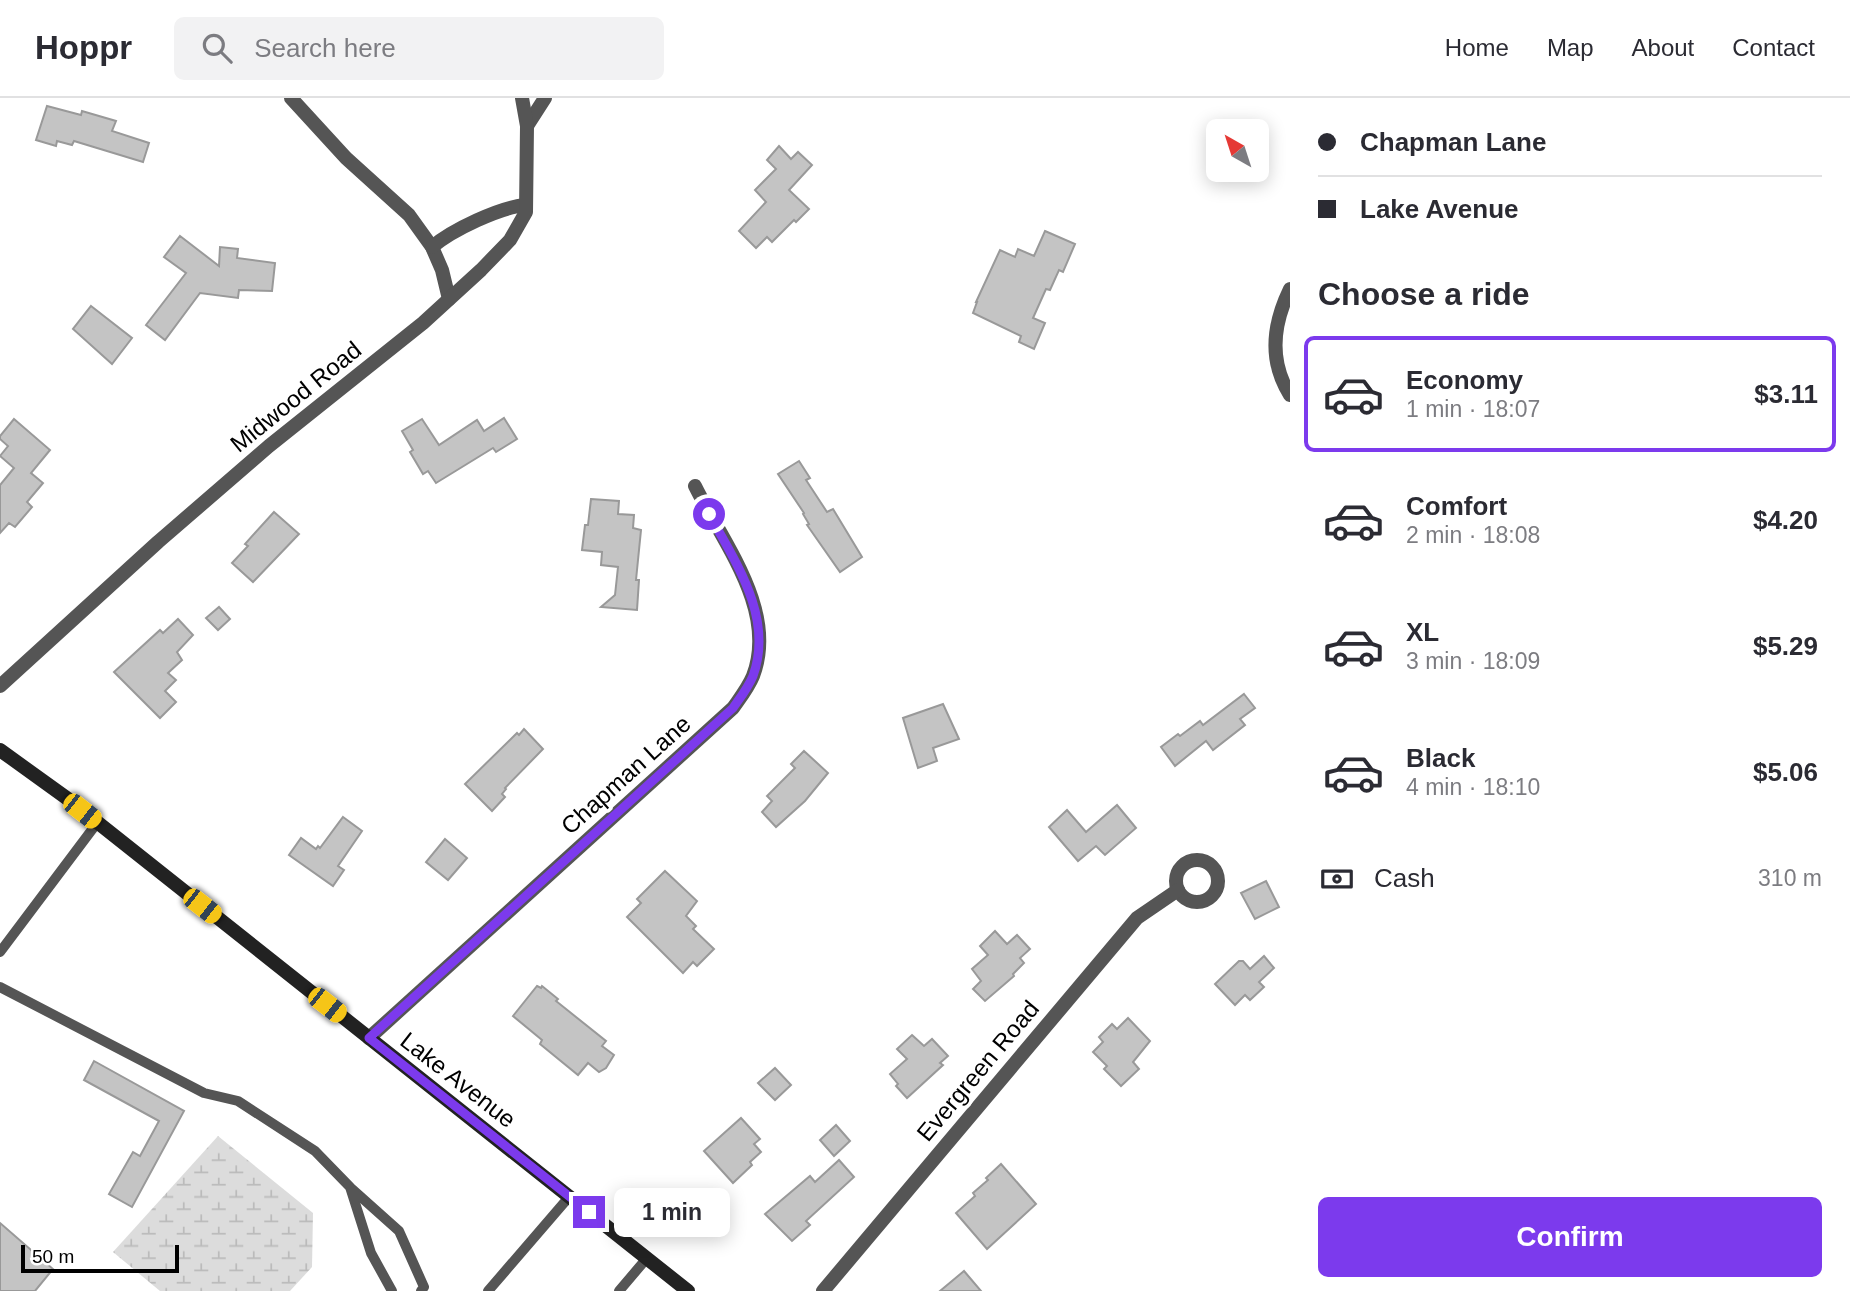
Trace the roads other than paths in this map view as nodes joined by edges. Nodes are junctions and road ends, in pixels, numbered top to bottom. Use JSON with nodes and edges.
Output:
{"nodes":[{"id":1,"x":291,"y":98,"type":"edge"},
{"id":2,"x":522,"y":98,"type":"edge"},
{"id":3,"x":545,"y":98,"type":"edge"},
{"id":4,"x":527,"y":126,"type":"junction"},
{"id":5,"x":526,"y":205,"type":"junction"},
{"id":6,"x":432,"y":247,"type":"junction"},
{"id":7,"x":1290,"y":289,"type":"edge"},
{"id":8,"x":449,"y":299,"type":"junction"},
{"id":9,"x":1290,"y":395,"type":"edge"},
{"id":10,"x":695,"y":486,"type":"dead end"},
{"id":11,"x":0,"y":686,"type":"edge"},
{"id":12,"x":0,"y":750,"type":"edge"},
{"id":13,"x":97,"y":823,"type":"junction"},
{"id":14,"x":1178,"y":890,"type":"dead end"},
{"id":15,"x":0,"y":952,"type":"edge"},
{"id":16,"x":0,"y":987,"type":"edge"},
{"id":17,"x":369,"y":1038,"type":"junction"},
{"id":18,"x":349,"y":1187,"type":"junction"},
{"id":19,"x":569,"y":1197,"type":"junction"},
{"id":20,"x":647,"y":1258,"type":"junction"},
{"id":21,"x":392,"y":1291,"type":"edge"},
{"id":22,"x":421,"y":1291,"type":"edge"},
{"id":23,"x":488,"y":1291,"type":"edge"},
{"id":24,"x":619,"y":1291,"type":"edge"},
{"id":25,"x":688,"y":1291,"type":"edge"},
{"id":26,"x":823,"y":1291,"type":"edge"}],
"edges":[{"from":1,"to":6,"type":"street"},
{"from":2,"to":4,"type":"street","name":"Midwood Road"},
{"from":3,"to":4,"type":"street"},
{"from":4,"to":5,"type":"street","name":"Midwood Road"},
{"from":5,"to":6,"type":"street"},
{"from":5,"to":8,"type":"street","name":"Midwood Road"},
{"from":6,"to":8,"type":"street"},
{"from":7,"to":9,"type":"street"},
{"from":8,"to":11,"type":"street","name":"Midwood Road"},
{"from":10,"to":17,"type":"street","name":"Chapman Lane"},
{"from":12,"to":13,"type":"main road","name":"Lake Avenue"},
{"from":13,"to":15,"type":"lane"},
{"from":13,"to":17,"type":"main road","name":"Lake Avenue"},
{"from":14,"to":26,"type":"street","name":"Evergreen Road"},
{"from":16,"to":18,"type":"lane"},
{"from":17,"to":19,"type":"main road","name":"Lake Avenue"},
{"from":18,"to":21,"type":"lane"},
{"from":18,"to":22,"type":"lane"},
{"from":19,"to":20,"type":"main road","name":"Lake Avenue"},
{"from":19,"to":23,"type":"lane"},
{"from":20,"to":24,"type":"lane"},
{"from":20,"to":25,"type":"main road","name":"Lake Avenue"}]}
